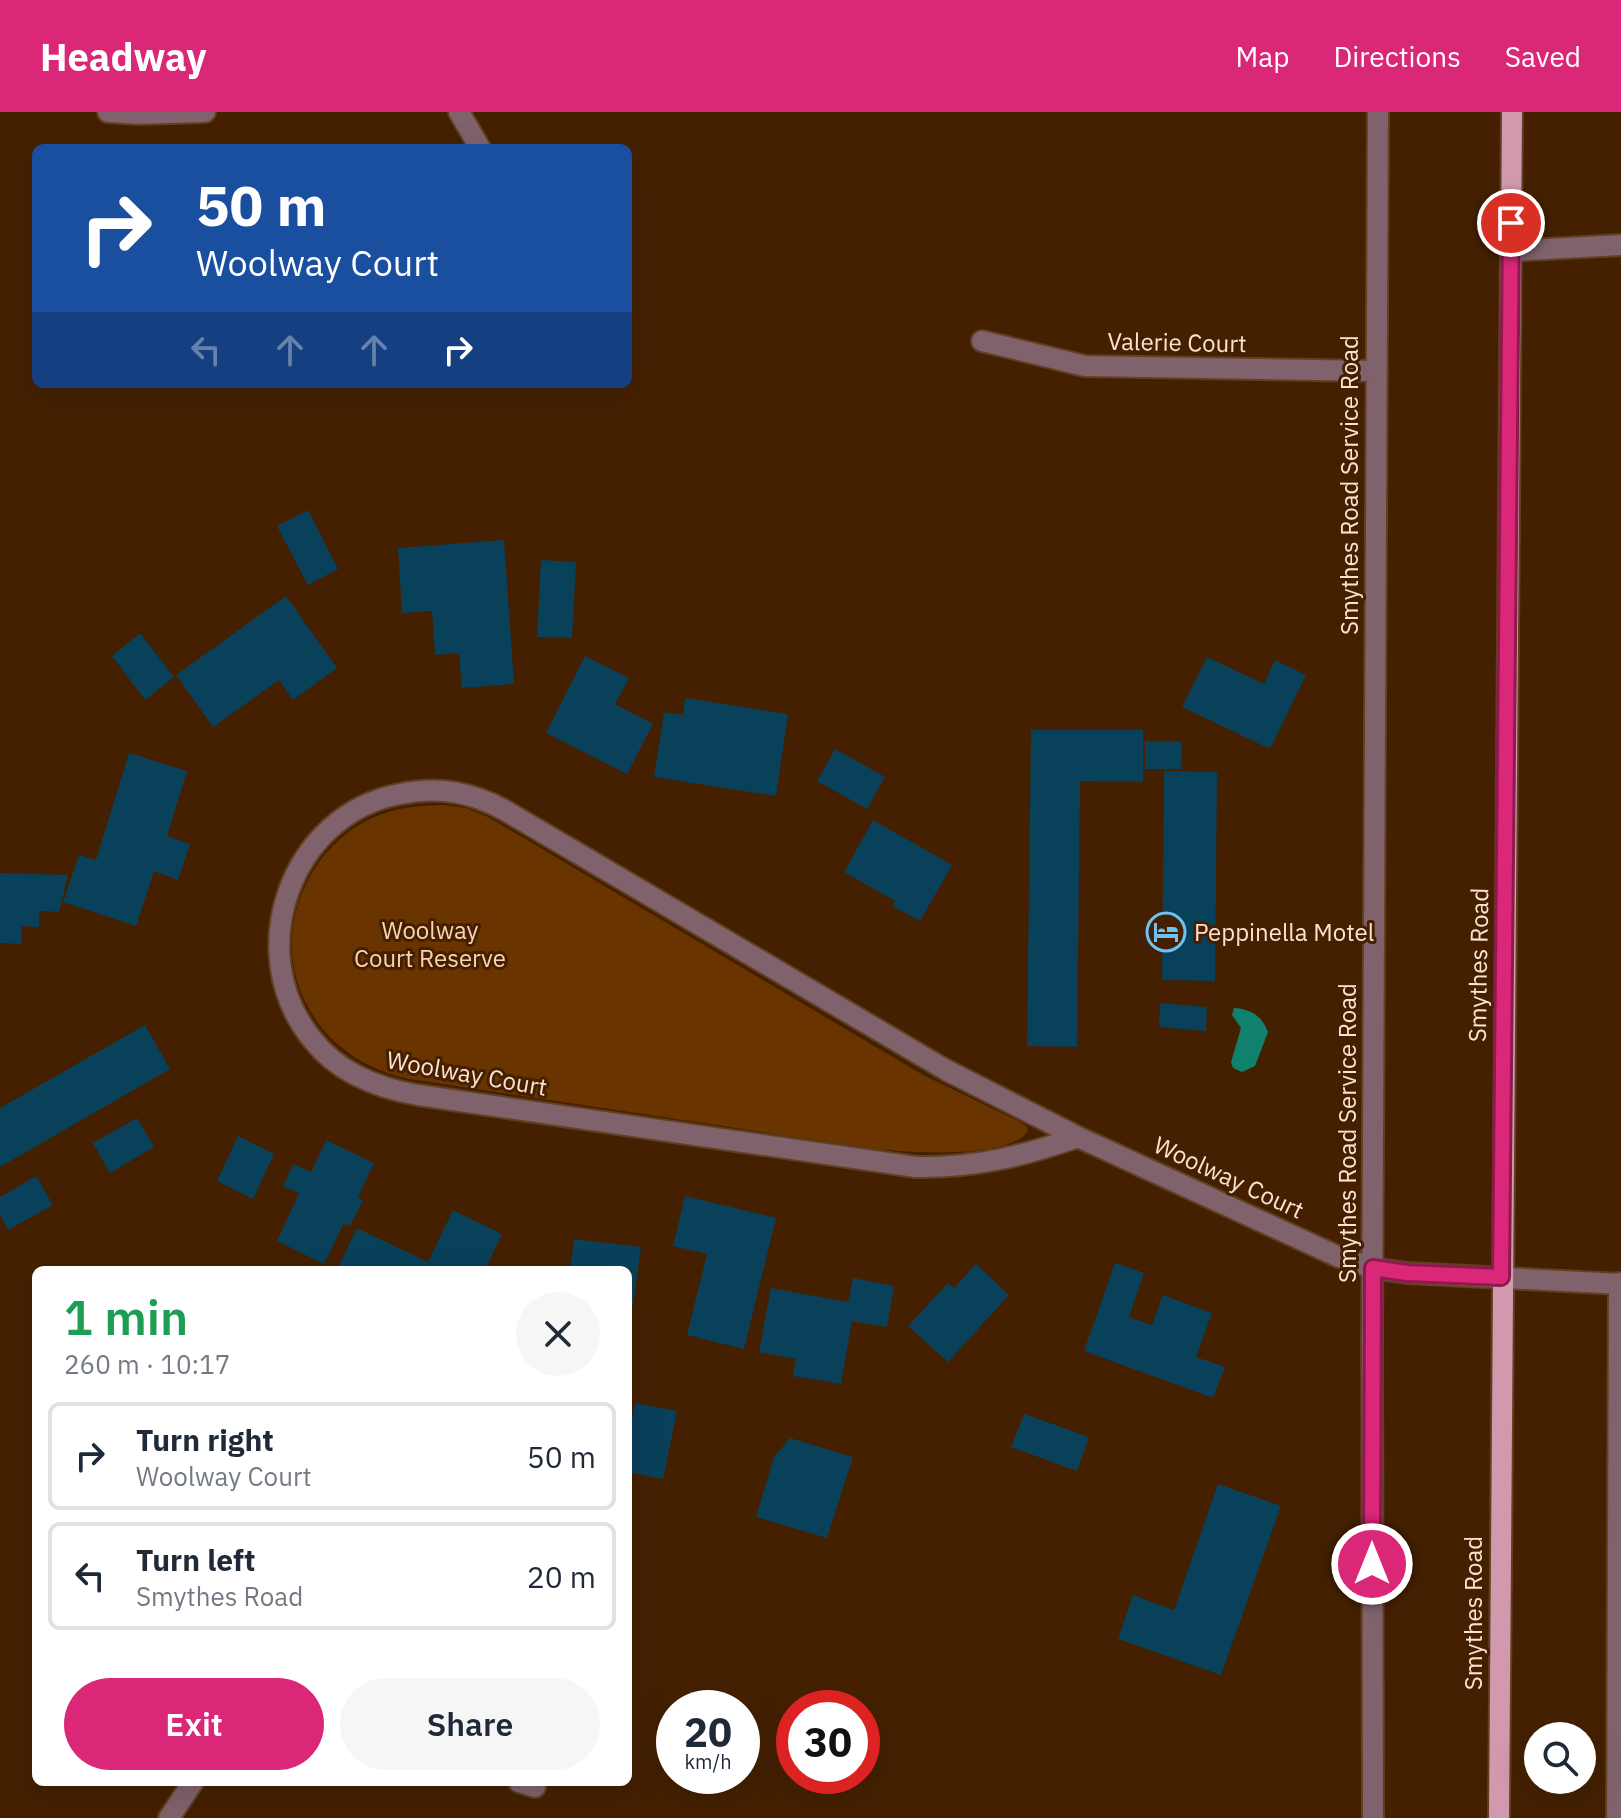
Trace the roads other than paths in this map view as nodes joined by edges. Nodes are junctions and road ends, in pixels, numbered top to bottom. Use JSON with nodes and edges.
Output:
{"nodes":[{"id":1,"x":108,"y":112,"type":"edge"},
{"id":2,"x":205,"y":112,"type":"edge"},
{"id":3,"x":459,"y":112,"type":"edge"},
{"id":4,"x":1378,"y":112,"type":"edge"},
{"id":5,"x":1512,"y":112,"type":"edge"},
{"id":6,"x":478,"y":144,"type":"edge"},
{"id":7,"x":1621,"y":245,"type":"edge"},
{"id":8,"x":1511,"y":251,"type":"junction"},
{"id":9,"x":982,"y":341,"type":"dead end"},
{"id":10,"x":1375,"y":371,"type":"junction"},
{"id":11,"x":1078,"y":1137,"type":"junction"},
{"id":12,"x":1373,"y":1268,"type":"junction"},
{"id":13,"x":1501,"y":1277,"type":"junction"},
{"id":14,"x":1620,"y":1284,"type":"edge"},
{"id":15,"x":190,"y":1786,"type":"edge"},
{"id":16,"x":169,"y":1818,"type":"edge"},
{"id":17,"x":1373,"y":1818,"type":"edge"},
{"id":18,"x":1499,"y":1818,"type":"edge"},
{"id":19,"x":1617,"y":1818,"type":"edge"}],
"edges":[{"from":1,"to":2,"type":"street"},
{"from":3,"to":6,"type":"street"},
{"from":4,"to":10,"type":"street","name":"Smythes Road Service Road"},
{"from":5,"to":8,"type":"main road","name":"Smythes Road"},
{"from":7,"to":8,"type":"street"},
{"from":8,"to":13,"type":"main road","name":"Smythes Road"},
{"from":9,"to":10,"type":"street","name":"Valerie Court"},
{"from":10,"to":12,"type":"street","name":"Smythes Road Service Road"},
{"from":11,"to":11,"type":"street","name":"Woolway Court"},
{"from":11,"to":12,"type":"street","name":"Woolway Court"},
{"from":12,"to":13,"type":"street","name":"Woolway Court"},
{"from":12,"to":17,"type":"street","name":"Smythes Road Service Road"},
{"from":13,"to":14,"type":"street","name":"Woolway Court"},
{"from":13,"to":18,"type":"main road","name":"Smythes Road"},
{"from":14,"to":19,"type":"street"},
{"from":15,"to":16,"type":"street"}]}
